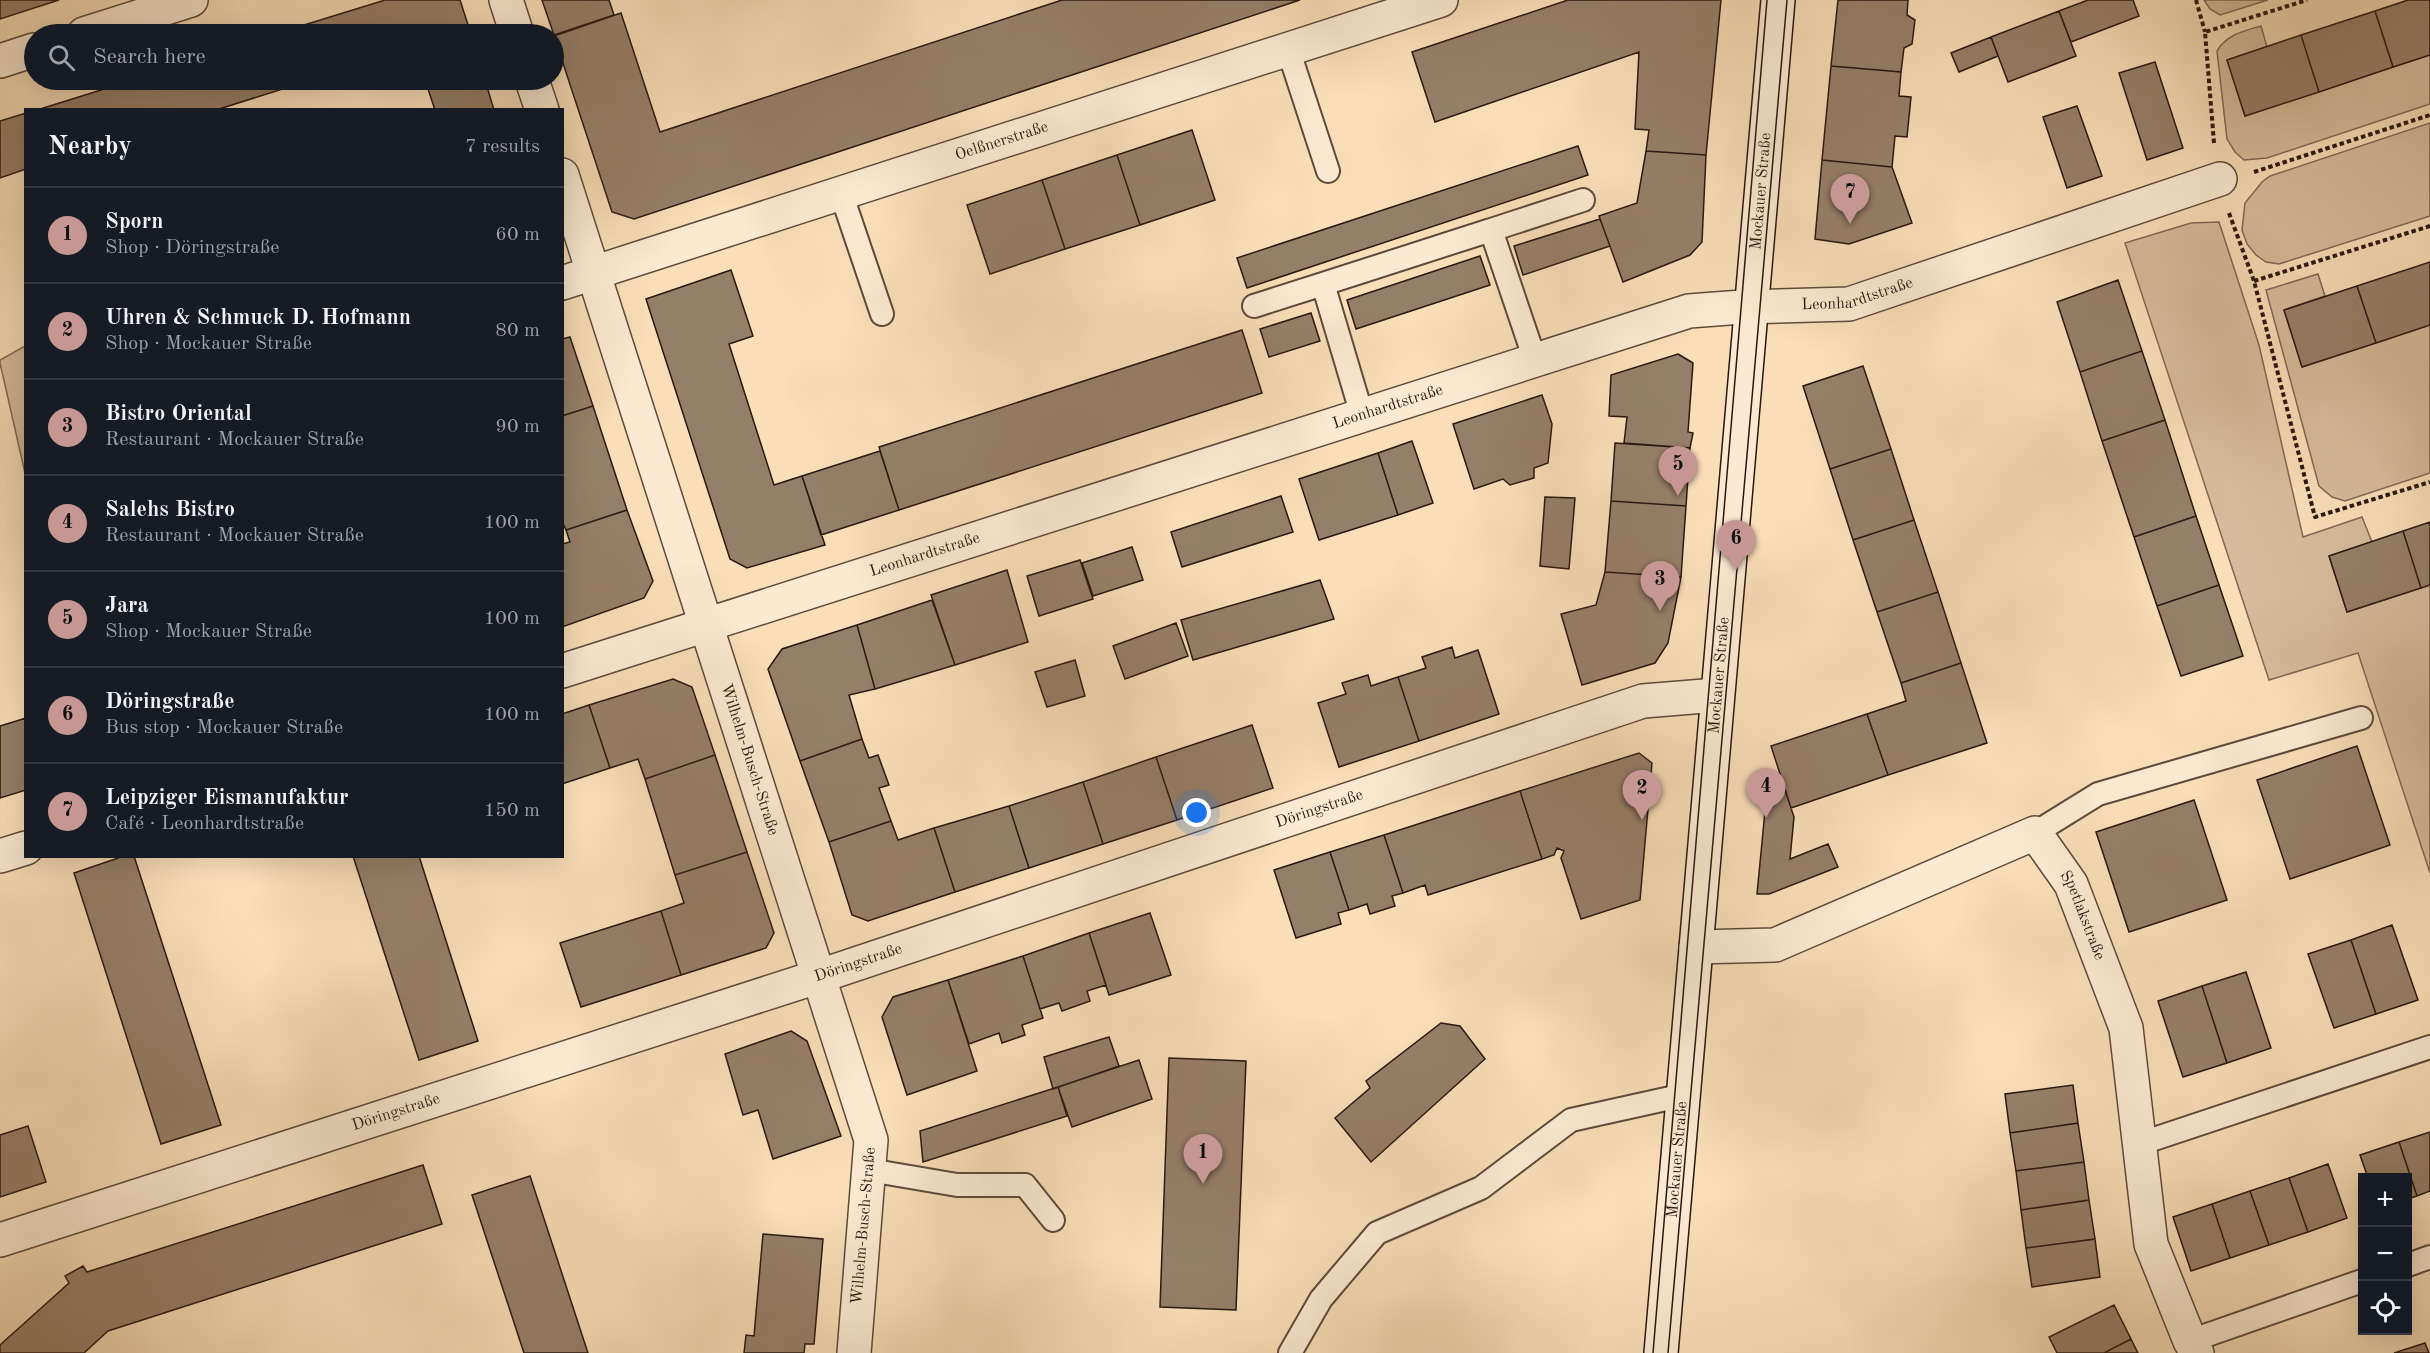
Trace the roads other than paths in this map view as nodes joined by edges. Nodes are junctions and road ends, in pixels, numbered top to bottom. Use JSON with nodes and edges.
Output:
{"nodes":[{"id":1,"x":192,"y":0,"type":"edge"},
{"id":2,"x":506,"y":0,"type":"edge"},
{"id":3,"x":1441,"y":0,"type":"edge"},
{"id":4,"x":1778,"y":0,"type":"edge"},
{"id":5,"x":116,"y":24,"type":"edge"},
{"id":6,"x":514,"y":24,"type":"edge"},
{"id":7,"x":1288,"y":49,"type":"junction"},
{"id":8,"x":24,"y":53,"type":"edge"},
{"id":9,"x":0,"y":61,"type":"edge"},
{"id":10,"x":535,"y":90,"type":"edge"},
{"id":11,"x":541,"y":108,"type":"edge"},
{"id":12,"x":1328,"y":171,"type":"dead end"},
{"id":13,"x":2220,"y":179,"type":"road end"},
{"id":14,"x":564,"y":181,"type":"edge"},
{"id":15,"x":841,"y":193,"type":"junction"},
{"id":16,"x":1583,"y":200,"type":"dead end"},
{"id":17,"x":1491,"y":230,"type":"junction"},
{"id":18,"x":594,"y":272,"type":"junction"},
{"id":19,"x":564,"y":281,"type":"edge"},
{"id":20,"x":1323,"y":284,"type":"junction"},
{"id":21,"x":1254,"y":306,"type":"dead end"},
{"id":22,"x":1751,"y":307,"type":"junction"},
{"id":23,"x":882,"y":314,"type":"dead end"},
{"id":24,"x":1535,"y":360,"type":"junction"},
{"id":25,"x":1362,"y":415,"type":"junction"},
{"id":26,"x":706,"y":624,"type":"junction"},
{"id":27,"x":564,"y":670,"type":"edge"},
{"id":28,"x":1717,"y":695,"type":"junction"},
{"id":29,"x":2361,"y":718,"type":"dead end"},
{"id":30,"x":2035,"y":833,"type":"junction"},
{"id":31,"x":24,"y":849,"type":"edge"},
{"id":32,"x":0,"y":856,"type":"edge"},
{"id":33,"x":1696,"y":947,"type":"junction"},
{"id":34,"x":820,"y":976,"type":"junction"},
{"id":35,"x":2430,"y":1047,"type":"edge"},
{"id":36,"x":1684,"y":1095,"type":"junction"},
{"id":37,"x":2139,"y":1144,"type":"junction"},
{"id":38,"x":869,"y":1170,"type":"junction"},
{"id":39,"x":1053,"y":1221,"type":"dead end"},
{"id":40,"x":0,"y":1240,"type":"edge"},
{"id":41,"x":2430,"y":1257,"type":"edge"},
{"id":42,"x":2412,"y":1264,"type":"edge"},
{"id":43,"x":2358,"y":1283,"type":"edge"},
{"id":44,"x":2194,"y":1347,"type":"edge"},
{"id":45,"x":854,"y":1353,"type":"edge"},
{"id":46,"x":1290,"y":1353,"type":"edge"},
{"id":47,"x":1661,"y":1353,"type":"edge"}],
"edges":[{"from":1,"to":5,"type":"street"},
{"from":2,"to":6,"type":"street"},
{"from":3,"to":7,"type":"street","name":"Oelßnerstraße"},
{"from":4,"to":22,"type":"street","name":"Mockauer Straße"},
{"from":7,"to":12,"type":"lane"},
{"from":7,"to":15,"type":"street","name":"Oelßnerstraße"},
{"from":8,"to":9,"type":"street"},
{"from":10,"to":11,"type":"street"},
{"from":13,"to":22,"type":"street","name":"Leonhardtstraße"},
{"from":14,"to":18,"type":"street","name":"Wilhelm-Busch-Straße"},
{"from":15,"to":18,"type":"street","name":"Oelßnerstraße"},
{"from":15,"to":23,"type":"lane"},
{"from":16,"to":17,"type":"lane"},
{"from":17,"to":20,"type":"lane"},
{"from":17,"to":24,"type":"lane"},
{"from":18,"to":19,"type":"street","name":"Oelßnerstraße"},
{"from":18,"to":26,"type":"street","name":"Wilhelm-Busch-Straße"},
{"from":20,"to":21,"type":"lane"},
{"from":20,"to":25,"type":"lane"},
{"from":22,"to":24,"type":"street","name":"Leonhardtstraße"},
{"from":22,"to":28,"type":"street","name":"Mockauer Straße"},
{"from":24,"to":25,"type":"street","name":"Leonhardtstraße"},
{"from":25,"to":26,"type":"street","name":"Leonhardtstraße"},
{"from":26,"to":27,"type":"street","name":"Leonhardtstraße"},
{"from":26,"to":34,"type":"street","name":"Wilhelm-Busch-Straße"},
{"from":28,"to":33,"type":"street","name":"Mockauer Straße"},
{"from":28,"to":34,"type":"street","name":"Döringstraße"},
{"from":29,"to":30,"type":"lane"},
{"from":30,"to":33,"type":"street"},
{"from":30,"to":37,"type":"street","name":"Spetlakstraße"},
{"from":31,"to":32,"type":"street"},
{"from":33,"to":36,"type":"street","name":"Mockauer Straße"},
{"from":34,"to":38,"type":"street","name":"Wilhelm-Busch-Straße"},
{"from":34,"to":40,"type":"street","name":"Döringstraße"},
{"from":35,"to":37,"type":"lane"},
{"from":36,"to":46,"type":"lane"},
{"from":36,"to":47,"type":"street","name":"Mockauer Straße"},
{"from":37,"to":44,"type":"street","name":"Spetlakstraße"},
{"from":38,"to":39,"type":"lane"},
{"from":38,"to":45,"type":"street","name":"Wilhelm-Busch-Straße"},
{"from":41,"to":42,"type":"lane"},
{"from":43,"to":44,"type":"lane"}]}
